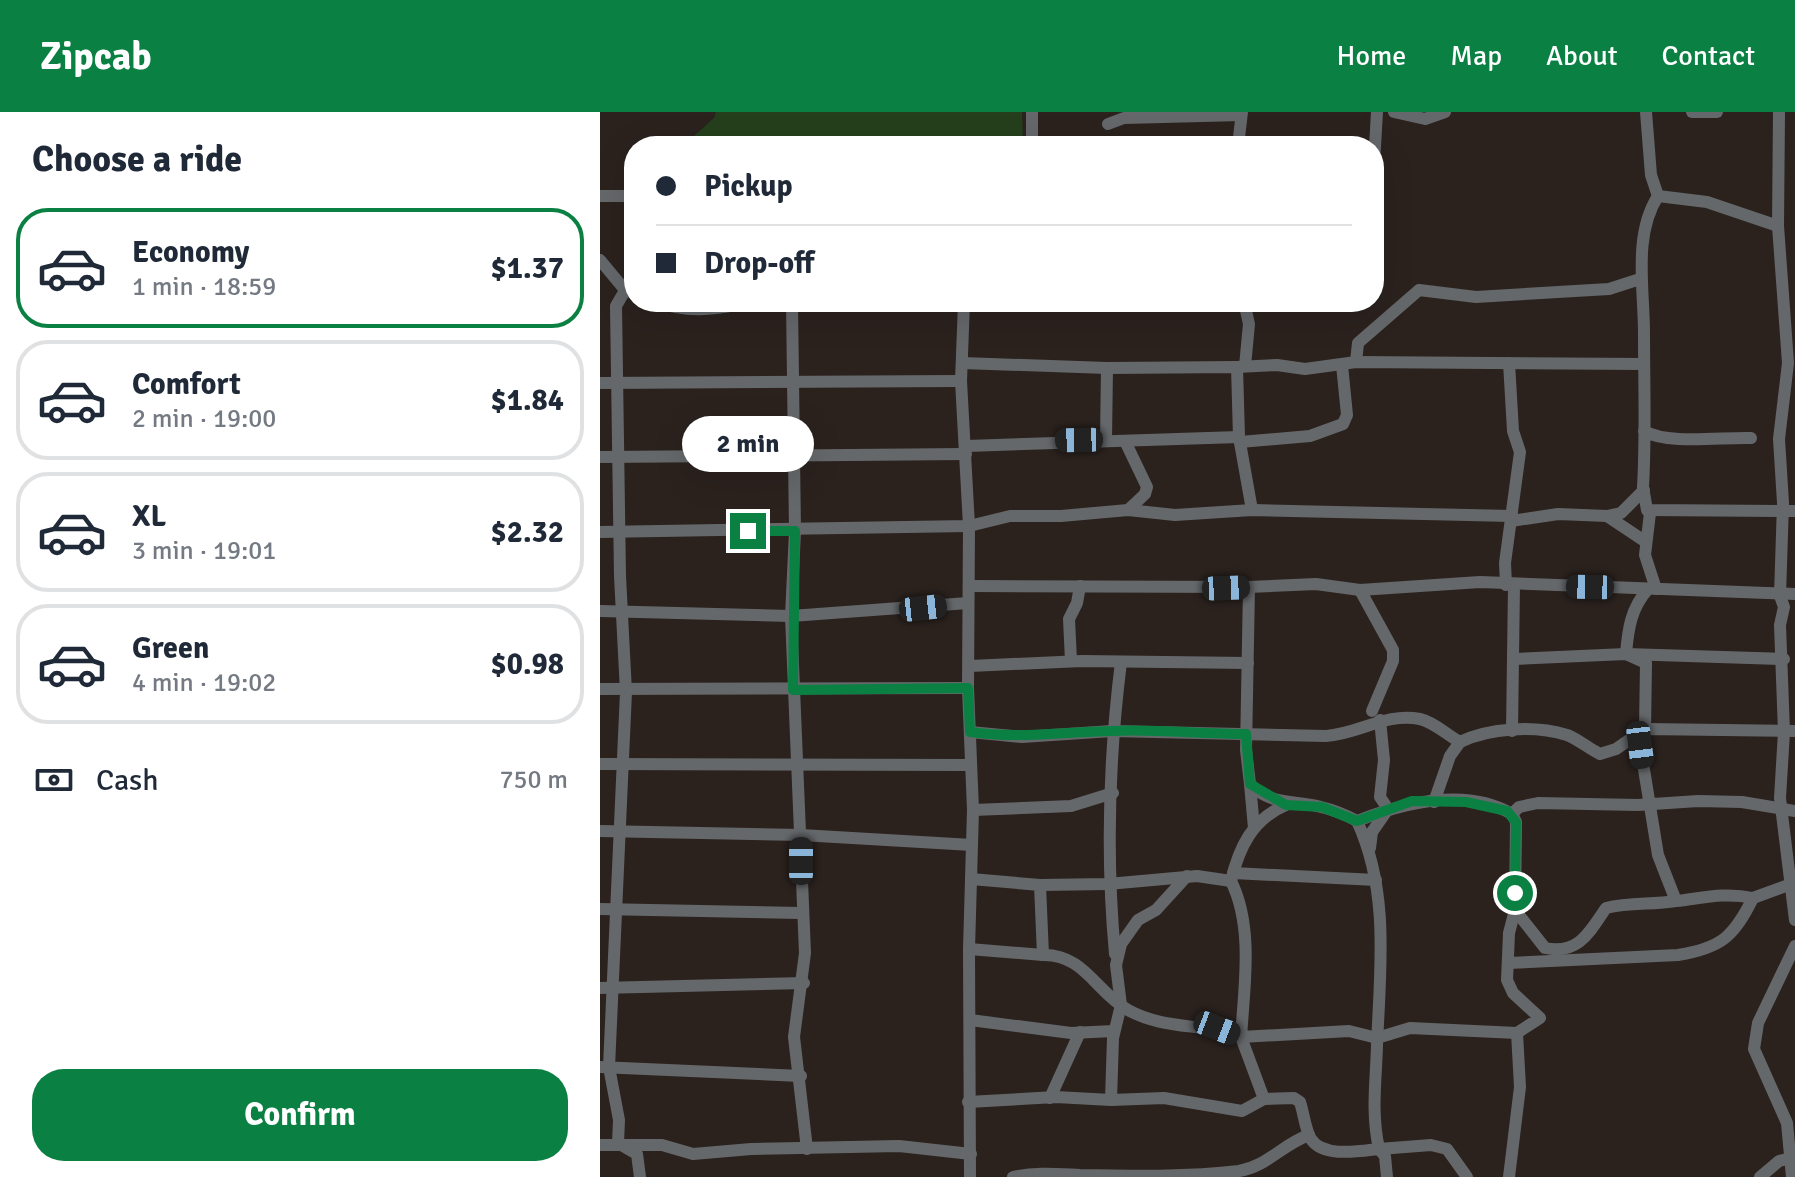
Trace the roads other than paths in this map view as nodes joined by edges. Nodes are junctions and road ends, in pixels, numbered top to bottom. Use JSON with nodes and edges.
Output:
{"nodes":[{"id":1,"x":1032,"y":112,"type":"edge"},
{"id":2,"x":1377,"y":112,"type":"edge"},
{"id":3,"x":1394,"y":112,"type":"edge"},
{"id":4,"x":1445,"y":112,"type":"edge"},
{"id":5,"x":1646,"y":112,"type":"edge"},
{"id":6,"x":1692,"y":112,"type":"edge"},
{"id":7,"x":1717,"y":112,"type":"edge"},
{"id":8,"x":1779,"y":112,"type":"edge"},
{"id":9,"x":1241,"y":114,"type":"edge"},
{"id":10,"x":1108,"y":124,"type":"dead end"},
{"id":11,"x":1032,"y":136,"type":"edge"},
{"id":12,"x":1239,"y":136,"type":"edge"},
{"id":13,"x":1376,"y":136,"type":"edge"},
{"id":14,"x":600,"y":196,"type":"edge"},
{"id":15,"x":624,"y":196,"type":"edge"},
{"id":16,"x":1658,"y":196,"type":"junction"},
{"id":17,"x":1778,"y":226,"type":"junction"},
{"id":18,"x":600,"y":260,"type":"edge"},
{"id":19,"x":1640,"y":279,"type":"junction"},
{"id":20,"x":1789,"y":285,"type":"edge"},
{"id":21,"x":624,"y":286,"type":"edge"},
{"id":22,"x":624,"y":298,"type":"edge"},
{"id":23,"x":600,"y":306,"type":"edge"},
{"id":24,"x":616,"y":306,"type":"junction"},
{"id":25,"x":792,"y":312,"type":"edge"},
{"id":26,"x":964,"y":312,"type":"edge"},
{"id":27,"x":1246,"y":312,"type":"edge"},
{"id":28,"x":1356,"y":362,"type":"junction"},
{"id":29,"x":962,"y":363,"type":"junction"},
{"id":30,"x":1509,"y":363,"type":"junction"},
{"id":31,"x":1791,"y":363,"type":"edge"},
{"id":32,"x":1644,"y":364,"type":"junction"},
{"id":33,"x":1342,"y":365,"type":"junction"},
{"id":34,"x":1241,"y":366,"type":"junction"},
{"id":35,"x":1107,"y":368,"type":"junction"},
{"id":36,"x":794,"y":381,"type":"junction"},
{"id":37,"x":961,"y":381,"type":"junction"},
{"id":38,"x":600,"y":383,"type":"edge"},
{"id":39,"x":619,"y":384,"type":"junction"},
{"id":40,"x":1644,"y":431,"type":"junction"},
{"id":41,"x":1751,"y":438,"type":"dead end"},
{"id":42,"x":1795,"y":438,"type":"edge"},
{"id":43,"x":1240,"y":439,"type":"junction"},
{"id":44,"x":1779,"y":439,"type":"junction"},
{"id":45,"x":1106,"y":440,"type":"junction"},
{"id":46,"x":1125,"y":441,"type":"junction"},
{"id":47,"x":966,"y":450,"type":"junction"},
{"id":48,"x":793,"y":456,"type":"junction"},
{"id":49,"x":600,"y":457,"type":"edge"},
{"id":50,"x":620,"y":458,"type":"junction"},
{"id":51,"x":1147,"y":487,"type":"junction"},
{"id":52,"x":1644,"y":490,"type":"junction"},
{"id":53,"x":1128,"y":510,"type":"junction"},
{"id":54,"x":1252,"y":510,"type":"junction"},
{"id":55,"x":1788,"y":511,"type":"edge"},
{"id":56,"x":1650,"y":513,"type":"junction"},
{"id":57,"x":1157,"y":514,"type":"junction"},
{"id":58,"x":1607,"y":516,"type":"junction"},
{"id":59,"x":1511,"y":518,"type":"junction"},
{"id":60,"x":969,"y":526,"type":"junction"},
{"id":61,"x":795,"y":531,"type":"junction"},
{"id":62,"x":600,"y":532,"type":"edge"},
{"id":63,"x":620,"y":532,"type":"junction"},
{"id":64,"x":1646,"y":542,"type":"junction"},
{"id":65,"x":1510,"y":585,"type":"junction"},
{"id":66,"x":970,"y":586,"type":"junction"},
{"id":67,"x":1080,"y":586,"type":"junction"},
{"id":68,"x":1249,"y":587,"type":"junction"},
{"id":69,"x":1652,"y":589,"type":"junction"},
{"id":70,"x":1360,"y":590,"type":"junction"},
{"id":71,"x":1795,"y":594,"type":"edge"},
{"id":72,"x":1780,"y":596,"type":"junction"},
{"id":73,"x":968,"y":603,"type":"junction"},
{"id":74,"x":600,"y":611,"type":"edge"},
{"id":75,"x":622,"y":612,"type":"junction"},
{"id":76,"x":791,"y":616,"type":"junction"},
{"id":77,"x":1626,"y":654,"type":"junction"},
{"id":78,"x":1513,"y":659,"type":"junction"},
{"id":79,"x":1784,"y":659,"type":"junction"},
{"id":80,"x":1071,"y":661,"type":"junction"},
{"id":81,"x":1121,"y":662,"type":"junction"},
{"id":82,"x":1248,"y":663,"type":"junction"},
{"id":83,"x":970,"y":666,"type":"junction"},
{"id":84,"x":968,"y":688,"type":"junction"},
{"id":85,"x":600,"y":689,"type":"edge"},
{"id":86,"x":793,"y":690,"type":"junction"},
{"id":87,"x":626,"y":692,"type":"junction"},
{"id":88,"x":1376,"y":715,"type":"junction"},
{"id":89,"x":1645,"y":729,"type":"junction"},
{"id":90,"x":1112,"y":731,"type":"junction"},
{"id":91,"x":1512,"y":731,"type":"junction"},
{"id":92,"x":970,"y":732,"type":"junction"},
{"id":93,"x":1790,"y":732,"type":"edge"},
{"id":94,"x":1246,"y":734,"type":"junction"},
{"id":95,"x":1460,"y":742,"type":"junction"},
{"id":96,"x":600,"y":764,"type":"edge"},
{"id":97,"x":800,"y":764,"type":"junction"},
{"id":98,"x":622,"y":765,"type":"junction"},
{"id":99,"x":970,"y":765,"type":"junction"},
{"id":100,"x":1250,"y":784,"type":"junction"},
{"id":101,"x":1113,"y":793,"type":"junction"},
{"id":102,"x":1434,"y":802,"type":"junction"},
{"id":103,"x":1648,"y":804,"type":"junction"},
{"id":104,"x":1286,"y":805,"type":"junction"},
{"id":105,"x":1388,"y":809,"type":"junction"},
{"id":106,"x":973,"y":810,"type":"junction"},
{"id":107,"x":1789,"y":811,"type":"edge"},
{"id":108,"x":1512,"y":814,"type":"junction"},
{"id":109,"x":1357,"y":821,"type":"junction"},
{"id":110,"x":1254,"y":828,"type":"junction"},
{"id":111,"x":600,"y":831,"type":"edge"},
{"id":112,"x":618,"y":831,"type":"junction"},
{"id":113,"x":801,"y":835,"type":"junction"},
{"id":114,"x":972,"y":845,"type":"junction"},
{"id":115,"x":1370,"y":848,"type":"junction"},
{"id":116,"x":1187,"y":876,"type":"junction"},
{"id":117,"x":1232,"y":877,"type":"junction"},
{"id":118,"x":971,"y":879,"type":"junction"},
{"id":119,"x":1376,"y":880,"type":"junction"},
{"id":120,"x":1792,"y":883,"type":"edge"},
{"id":121,"x":1108,"y":884,"type":"junction"},
{"id":122,"x":1040,"y":885,"type":"junction"},
{"id":123,"x":1753,"y":898,"type":"junction"},
{"id":124,"x":1676,"y":901,"type":"junction"},
{"id":125,"x":600,"y":909,"type":"edge"},
{"id":126,"x":617,"y":909,"type":"junction"},
{"id":127,"x":1515,"y":910,"type":"junction"},
{"id":128,"x":801,"y":913,"type":"junction"},
{"id":129,"x":1795,"y":920,"type":"edge"},
{"id":130,"x":1795,"y":946,"type":"edge"},
{"id":131,"x":969,"y":949,"type":"junction"},
{"id":132,"x":1043,"y":955,"type":"junction"},
{"id":133,"x":1508,"y":963,"type":"junction"},
{"id":134,"x":1116,"y":965,"type":"junction"},
{"id":135,"x":804,"y":983,"type":"junction"},
{"id":136,"x":600,"y":988,"type":"edge"},
{"id":137,"x":615,"y":988,"type":"junction"},
{"id":138,"x":1121,"y":1005,"type":"junction"},
{"id":139,"x":970,"y":1020,"type":"junction"},
{"id":140,"x":1114,"y":1031,"type":"junction"},
{"id":141,"x":1080,"y":1032,"type":"junction"},
{"id":142,"x":1517,"y":1033,"type":"junction"},
{"id":143,"x":1241,"y":1037,"type":"junction"},
{"id":144,"x":1377,"y":1038,"type":"junction"},
{"id":145,"x":604,"y":1067,"type":"edge"},
{"id":146,"x":801,"y":1076,"type":"junction"},
{"id":147,"x":1050,"y":1098,"type":"junction"},
{"id":148,"x":1264,"y":1099,"type":"junction"},
{"id":149,"x":1111,"y":1100,"type":"junction"},
{"id":150,"x":968,"y":1102,"type":"junction"},
{"id":151,"x":1795,"y":1107,"type":"edge"},
{"id":152,"x":1780,"y":1108,"type":"junction"},
{"id":153,"x":1309,"y":1135,"type":"junction"},
{"id":154,"x":618,"y":1143,"type":"junction"},
{"id":155,"x":600,"y":1145,"type":"edge"},
{"id":156,"x":807,"y":1149,"type":"junction"},
{"id":157,"x":1379,"y":1149,"type":"junction"},
{"id":158,"x":971,"y":1154,"type":"junction"},
{"id":159,"x":1792,"y":1158,"type":"junction"},
{"id":160,"x":640,"y":1177,"type":"edge"},
{"id":161,"x":970,"y":1177,"type":"edge"},
{"id":162,"x":1013,"y":1177,"type":"edge"},
{"id":163,"x":1387,"y":1177,"type":"edge"},
{"id":164,"x":1467,"y":1177,"type":"edge"},
{"id":165,"x":1509,"y":1177,"type":"edge"},
{"id":166,"x":1760,"y":1177,"type":"edge"},
{"id":167,"x":1792,"y":1177,"type":"edge"}],
"edges":[{"from":1,"to":11,"type":"street"},
{"from":2,"to":13,"type":"street"},
{"from":3,"to":4,"type":"street"},
{"from":5,"to":16,"type":"street"},
{"from":6,"to":7,"type":"street"},
{"from":8,"to":17,"type":"street"},
{"from":9,"to":10,"type":"street"},
{"from":9,"to":12,"type":"street"},
{"from":14,"to":15,"type":"street"},
{"from":16,"to":17,"type":"street"},
{"from":16,"to":19,"type":"street"},
{"from":17,"to":20,"type":"street"},
{"from":18,"to":21,"type":"street"},
{"from":19,"to":28,"type":"street"},
{"from":19,"to":32,"type":"street"},
{"from":20,"to":31,"type":"street"},
{"from":22,"to":24,"type":"street"},
{"from":23,"to":24,"type":"street"},
{"from":24,"to":39,"type":"street"},
{"from":25,"to":36,"type":"street"},
{"from":26,"to":29,"type":"street"},
{"from":27,"to":34,"type":"street"},
{"from":28,"to":30,"type":"street"},
{"from":28,"to":33,"type":"street"},
{"from":29,"to":35,"type":"street"},
{"from":29,"to":37,"type":"street"},
{"from":30,"to":32,"type":"street"},
{"from":30,"to":59,"type":"street"},
{"from":31,"to":44,"type":"street"},
{"from":32,"to":40,"type":"street"},
{"from":33,"to":34,"type":"street"},
{"from":33,"to":43,"type":"street"},
{"from":34,"to":35,"type":"street"},
{"from":34,"to":43,"type":"street"},
{"from":35,"to":45,"type":"street"},
{"from":36,"to":37,"type":"street"},
{"from":36,"to":39,"type":"street"},
{"from":36,"to":48,"type":"street"},
{"from":37,"to":47,"type":"street"},
{"from":38,"to":39,"type":"street"},
{"from":39,"to":50,"type":"street"},
{"from":40,"to":41,"type":"street"},
{"from":40,"to":52,"type":"street"},
{"from":42,"to":44,"type":"street"},
{"from":43,"to":46,"type":"street"},
{"from":43,"to":54,"type":"street"},
{"from":44,"to":55,"type":"street"},
{"from":45,"to":46,"type":"street"},
{"from":45,"to":47,"type":"street"},
{"from":46,"to":51,"type":"street"},
{"from":47,"to":48,"type":"street"},
{"from":47,"to":60,"type":"street"},
{"from":48,"to":50,"type":"street"},
{"from":48,"to":61,"type":"street"},
{"from":49,"to":50,"type":"street"},
{"from":50,"to":63,"type":"street"},
{"from":51,"to":53,"type":"street"},
{"from":51,"to":57,"type":"street"},
{"from":52,"to":56,"type":"street"},
{"from":52,"to":58,"type":"street"},
{"from":53,"to":57,"type":"street"},
{"from":53,"to":60,"type":"street"},
{"from":54,"to":57,"type":"street"},
{"from":54,"to":59,"type":"street"},
{"from":55,"to":56,"type":"street"},
{"from":55,"to":72,"type":"street"},
{"from":56,"to":64,"type":"street"},
{"from":58,"to":59,"type":"street"},
{"from":58,"to":64,"type":"street"},
{"from":59,"to":65,"type":"street"},
{"from":60,"to":61,"type":"street"},
{"from":60,"to":66,"type":"street"},
{"from":61,"to":63,"type":"street"},
{"from":61,"to":76,"type":"street"},
{"from":62,"to":63,"type":"street"},
{"from":63,"to":75,"type":"street"},
{"from":64,"to":69,"type":"street"},
{"from":65,"to":69,"type":"street"},
{"from":65,"to":70,"type":"street"},
{"from":65,"to":78,"type":"street"},
{"from":66,"to":67,"type":"street"},
{"from":66,"to":73,"type":"street"},
{"from":67,"to":68,"type":"street"},
{"from":67,"to":80,"type":"street"},
{"from":68,"to":70,"type":"street"},
{"from":68,"to":82,"type":"street"},
{"from":69,"to":72,"type":"street"},
{"from":69,"to":77,"type":"street"},
{"from":70,"to":88,"type":"street"},
{"from":71,"to":72,"type":"street"},
{"from":72,"to":79,"type":"street"},
{"from":73,"to":76,"type":"street"},
{"from":73,"to":83,"type":"street"},
{"from":74,"to":75,"type":"street"},
{"from":75,"to":76,"type":"street"},
{"from":75,"to":87,"type":"street"},
{"from":76,"to":86,"type":"street"},
{"from":77,"to":78,"type":"street"},
{"from":77,"to":79,"type":"street"},
{"from":77,"to":89,"type":"street"},
{"from":78,"to":91,"type":"street"},
{"from":79,"to":93,"type":"street"},
{"from":80,"to":81,"type":"street"},
{"from":80,"to":83,"type":"street"},
{"from":81,"to":82,"type":"street"},
{"from":81,"to":90,"type":"street"},
{"from":82,"to":94,"type":"street"},
{"from":83,"to":84,"type":"street"},
{"from":84,"to":86,"type":"street"},
{"from":84,"to":92,"type":"street"},
{"from":85,"to":87,"type":"street"},
{"from":86,"to":87,"type":"street"},
{"from":86,"to":97,"type":"street"},
{"from":87,"to":98,"type":"street"},
{"from":88,"to":94,"type":"street"},
{"from":88,"to":95,"type":"street"},
{"from":88,"to":105,"type":"street"},
{"from":89,"to":91,"type":"street"},
{"from":89,"to":93,"type":"street"},
{"from":89,"to":103,"type":"street"},
{"from":90,"to":92,"type":"street"},
{"from":90,"to":94,"type":"street"},
{"from":90,"to":101,"type":"street"},
{"from":91,"to":95,"type":"street"},
{"from":92,"to":99,"type":"street"},
{"from":93,"to":107,"type":"street"},
{"from":94,"to":100,"type":"street"},
{"from":95,"to":102,"type":"street"},
{"from":96,"to":98,"type":"street"},
{"from":97,"to":98,"type":"street"},
{"from":97,"to":99,"type":"street"},
{"from":97,"to":113,"type":"street"},
{"from":98,"to":112,"type":"street"},
{"from":99,"to":106,"type":"street"},
{"from":100,"to":104,"type":"street"},
{"from":100,"to":110,"type":"street"},
{"from":101,"to":106,"type":"street"},
{"from":101,"to":121,"type":"street"},
{"from":102,"to":105,"type":"street"},
{"from":102,"to":108,"type":"street"},
{"from":103,"to":107,"type":"street"},
{"from":103,"to":108,"type":"street"},
{"from":103,"to":124,"type":"street"},
{"from":104,"to":109,"type":"street"},
{"from":104,"to":110,"type":"street"},
{"from":105,"to":109,"type":"street"},
{"from":105,"to":115,"type":"street"},
{"from":106,"to":114,"type":"street"},
{"from":107,"to":120,"type":"street"},
{"from":108,"to":127,"type":"street"},
{"from":109,"to":115,"type":"street"},
{"from":110,"to":117,"type":"street"},
{"from":111,"to":112,"type":"street"},
{"from":112,"to":113,"type":"street"},
{"from":112,"to":126,"type":"street"},
{"from":113,"to":114,"type":"street"},
{"from":113,"to":128,"type":"street"},
{"from":114,"to":118,"type":"street"},
{"from":115,"to":119,"type":"street"},
{"from":116,"to":117,"type":"street"},
{"from":116,"to":121,"type":"street"},
{"from":116,"to":134,"type":"street"},
{"from":117,"to":119,"type":"street"},
{"from":117,"to":143,"type":"street"},
{"from":118,"to":122,"type":"street"},
{"from":118,"to":131,"type":"street"},
{"from":119,"to":144,"type":"street"},
{"from":120,"to":123,"type":"street"},
{"from":120,"to":129,"type":"street"},
{"from":121,"to":122,"type":"street"},
{"from":121,"to":134,"type":"street"},
{"from":122,"to":132,"type":"street"},
{"from":123,"to":124,"type":"street"},
{"from":123,"to":133,"type":"street"},
{"from":124,"to":127,"type":"street"},
{"from":125,"to":126,"type":"street"},
{"from":126,"to":128,"type":"street"},
{"from":126,"to":137,"type":"street"},
{"from":127,"to":133,"type":"street"},
{"from":128,"to":135,"type":"street"},
{"from":130,"to":152,"type":"street"},
{"from":131,"to":132,"type":"street"},
{"from":131,"to":139,"type":"street"},
{"from":132,"to":138,"type":"street"},
{"from":133,"to":142,"type":"street"},
{"from":134,"to":138,"type":"street"},
{"from":135,"to":137,"type":"street"},
{"from":135,"to":146,"type":"street"},
{"from":136,"to":137,"type":"street"},
{"from":137,"to":145,"type":"street"},
{"from":138,"to":140,"type":"street"},
{"from":138,"to":143,"type":"street"},
{"from":139,"to":141,"type":"street"},
{"from":139,"to":150,"type":"street"},
{"from":140,"to":141,"type":"street"},
{"from":140,"to":149,"type":"street"},
{"from":141,"to":147,"type":"street"},
{"from":142,"to":144,"type":"street"},
{"from":142,"to":165,"type":"street"},
{"from":143,"to":144,"type":"street"},
{"from":143,"to":148,"type":"street"},
{"from":144,"to":157,"type":"street"},
{"from":145,"to":146,"type":"street"},
{"from":145,"to":154,"type":"street"},
{"from":146,"to":156,"type":"street"},
{"from":147,"to":149,"type":"street"},
{"from":147,"to":150,"type":"street"},
{"from":148,"to":149,"type":"street"},
{"from":148,"to":153,"type":"street"},
{"from":150,"to":158,"type":"street"},
{"from":151,"to":152,"type":"street"},
{"from":152,"to":159,"type":"street"},
{"from":153,"to":157,"type":"street"},
{"from":153,"to":162,"type":"street"},
{"from":154,"to":155,"type":"street"},
{"from":154,"to":156,"type":"street"},
{"from":154,"to":160,"type":"street"},
{"from":156,"to":158,"type":"street"},
{"from":157,"to":163,"type":"street"},
{"from":157,"to":164,"type":"street"},
{"from":158,"to":161,"type":"street"},
{"from":159,"to":166,"type":"street"},
{"from":159,"to":167,"type":"street"}]}
